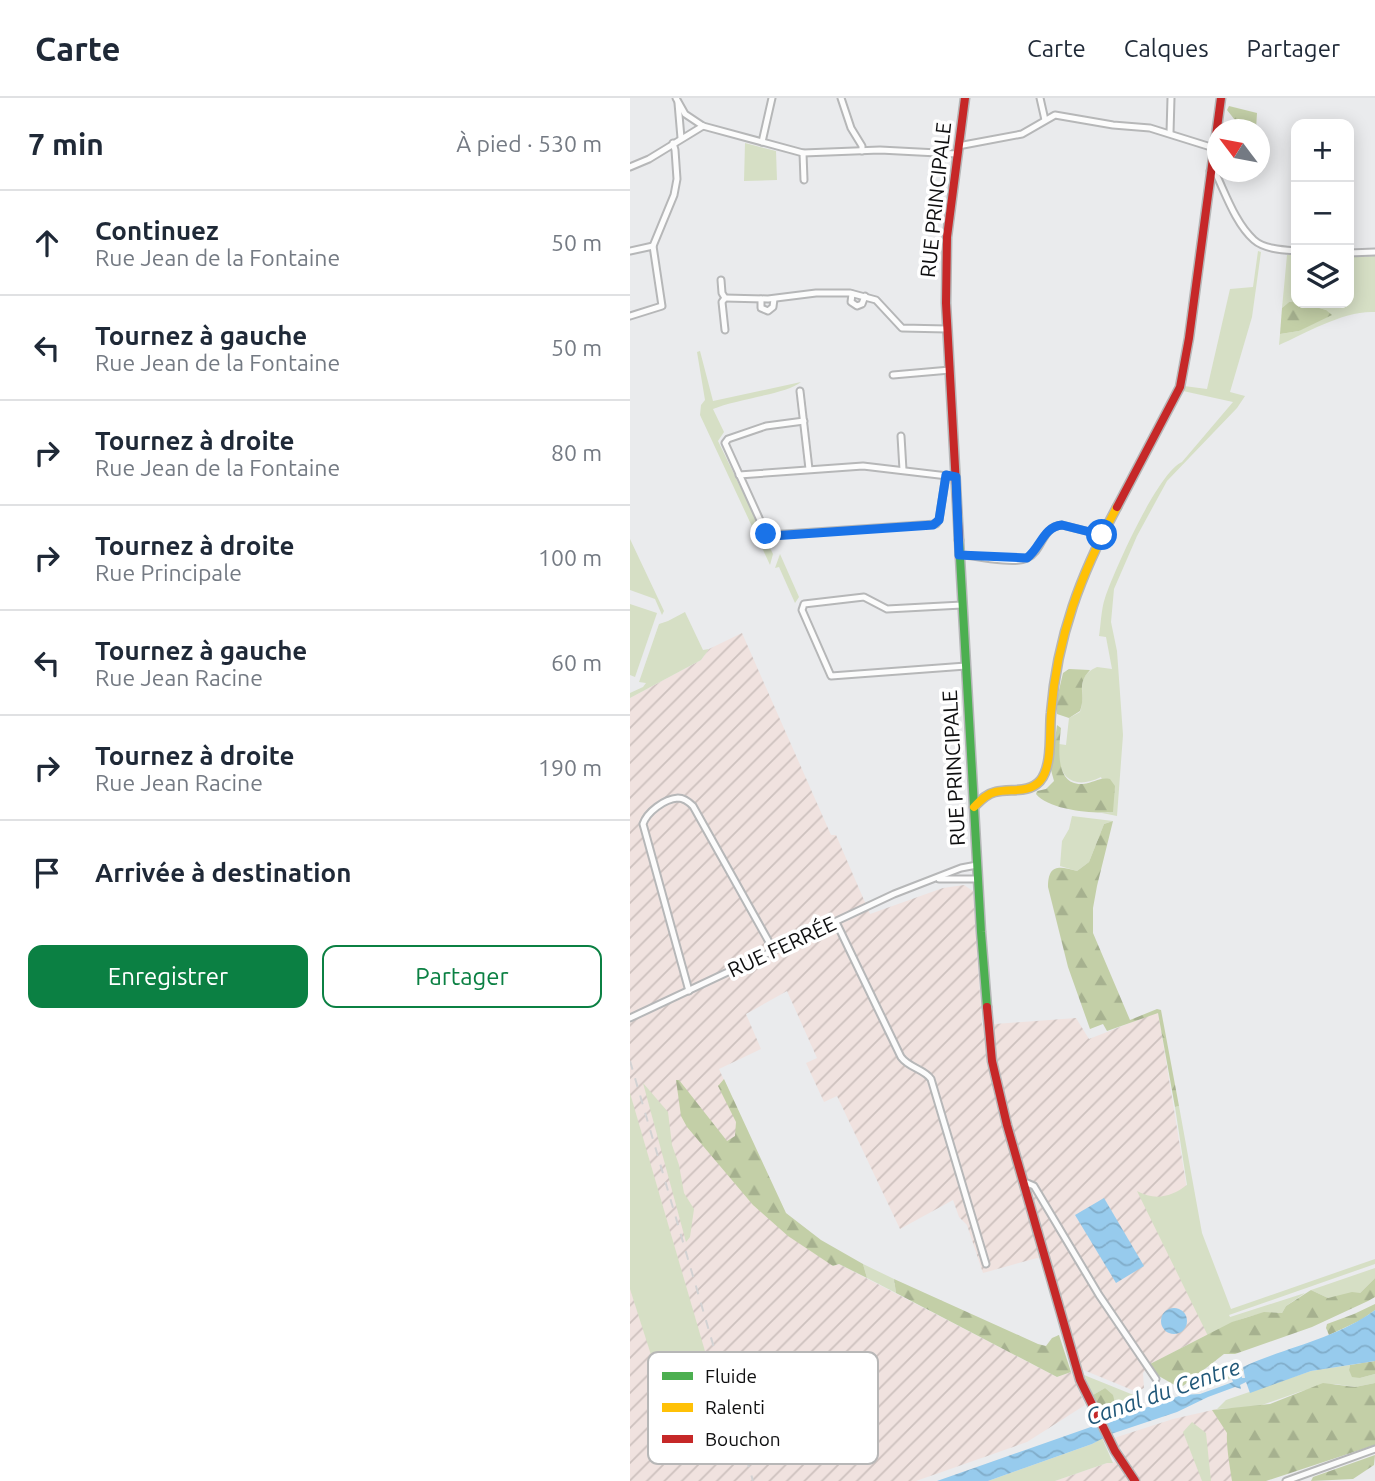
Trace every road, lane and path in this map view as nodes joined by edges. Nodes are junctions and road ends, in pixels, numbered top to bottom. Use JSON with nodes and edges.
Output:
{"nodes":[{"id":1,"x":772,"y":98,"type":"edge"},
{"id":2,"x":841,"y":98,"type":"edge"},
{"id":3,"x":965,"y":98,"type":"edge"},
{"id":4,"x":1040,"y":98,"type":"edge"},
{"id":5,"x":1171,"y":98,"type":"edge"},
{"id":6,"x":1221,"y":98,"type":"edge"},
{"id":7,"x":677,"y":100,"type":"edge"},
{"id":8,"x":1218,"y":119,"type":"edge"},
{"id":9,"x":1045,"y":120,"type":"junction"},
{"id":10,"x":703,"y":126,"type":"junction"},
{"id":11,"x":1170,"y":133,"type":"junction"},
{"id":12,"x":681,"y":138,"type":"junction"},
{"id":13,"x":762,"y":142,"type":"junction"},
{"id":14,"x":673,"y":143,"type":"junction"},
{"id":15,"x":1207,"y":146,"type":"edge"},
{"id":16,"x":862,"y":150,"type":"junction"},
{"id":17,"x":958,"y":150,"type":"junction"},
{"id":18,"x":803,"y":153,"type":"junction"},
{"id":19,"x":630,"y":167,"type":"edge"},
{"id":20,"x":804,"y":180,"type":"dead end"},
{"id":21,"x":1209,"y":182,"type":"edge"},
{"id":22,"x":1220,"y":182,"type":"edge"},
{"id":23,"x":653,"y":246,"type":"junction"},
{"id":24,"x":1291,"y":250,"type":"edge"},
{"id":25,"x":630,"y":251,"type":"edge"},
{"id":26,"x":1375,"y":252,"type":"edge"},
{"id":27,"x":1354,"y":253,"type":"edge"},
{"id":28,"x":721,"y":280,"type":"dead end"},
{"id":29,"x":852,"y":294,"type":"junction"},
{"id":30,"x":865,"y":296,"type":"junction"},
{"id":31,"x":725,"y":298,"type":"junction"},
{"id":32,"x":761,"y":299,"type":"junction"},
{"id":33,"x":774,"y":299,"type":"junction"},
{"id":34,"x":630,"y":316,"type":"edge"},
{"id":35,"x":947,"y":329,"type":"junction"},
{"id":36,"x":725,"y":330,"type":"dead end"},
{"id":37,"x":950,"y":370,"type":"junction"},
{"id":38,"x":893,"y":375,"type":"dead end"},
{"id":39,"x":800,"y":391,"type":"dead end"},
{"id":40,"x":804,"y":421,"type":"junction"},
{"id":41,"x":901,"y":436,"type":"dead end"},
{"id":42,"x":809,"y":469,"type":"junction"},
{"id":43,"x":903,"y":470,"type":"junction"},
{"id":44,"x":739,"y":475,"type":"junction"},
{"id":45,"x":946,"y":475,"type":"junction"},
{"id":46,"x":956,"y":477,"type":"junction"},
{"id":47,"x":1102,"y":535,"type":"junction"},
{"id":48,"x":959,"y":555,"type":"junction"},
{"id":49,"x":962,"y":605,"type":"junction"},
{"id":50,"x":966,"y":666,"type":"junction"},
{"id":51,"x":974,"y":807,"type":"junction"},
{"id":52,"x":977,"y":865,"type":"junction"},
{"id":53,"x":936,"y":879,"type":"junction"},
{"id":54,"x":978,"y":879,"type":"junction"},
{"id":55,"x":836,"y":922,"type":"junction"},
{"id":56,"x":774,"y":951,"type":"junction"},
{"id":57,"x":689,"y":991,"type":"junction"},
{"id":58,"x":630,"y":1018,"type":"edge"},
{"id":59,"x":1024,"y":1186,"type":"junction"},
{"id":60,"x":986,"y":1264,"type":"dead end"},
{"id":61,"x":1156,"y":1379,"type":"dead end"},
{"id":62,"x":1375,"y":1449,"type":"edge"},
{"id":63,"x":1135,"y":1481,"type":"edge"},
{"id":64,"x":1286,"y":1481,"type":"edge"}],
"edges":[{"from":1,"to":13,"type":"street"},
{"from":2,"to":16,"type":"street"},
{"from":3,"to":17,"type":"street","name":"RUE PRINCIPALE"},
{"from":4,"to":9,"type":"street"},
{"from":5,"to":11,"type":"street"},
{"from":6,"to":8,"type":"street"},
{"from":7,"to":10,"type":"street"},
{"from":7,"to":12,"type":"street"},
{"from":9,"to":11,"type":"street"},
{"from":9,"to":17,"type":"street"},
{"from":10,"to":12,"type":"street"},
{"from":10,"to":13,"type":"street"},
{"from":11,"to":15,"type":"street"},
{"from":12,"to":14,"type":"street"},
{"from":13,"to":18,"type":"street"},
{"from":14,"to":19,"type":"street"},
{"from":14,"to":23,"type":"street"},
{"from":16,"to":17,"type":"street"},
{"from":16,"to":18,"type":"street"},
{"from":17,"to":35,"type":"street","name":"RUE PRINCIPALE"},
{"from":18,"to":20,"type":"street"},
{"from":21,"to":47,"type":"street"},
{"from":22,"to":24,"type":"street"},
{"from":23,"to":25,"type":"street"},
{"from":23,"to":34,"type":"street"},
{"from":26,"to":27,"type":"street"},
{"from":28,"to":31,"type":"street"},
{"from":29,"to":30,"type":"street"},
{"from":29,"to":30,"type":"street"},
{"from":29,"to":33,"type":"street"},
{"from":30,"to":35,"type":"street"},
{"from":31,"to":32,"type":"street"},
{"from":31,"to":36,"type":"street"},
{"from":32,"to":33,"type":"street"},
{"from":32,"to":33,"type":"street"},
{"from":35,"to":37,"type":"street","name":"RUE PRINCIPALE"},
{"from":37,"to":38,"type":"street"},
{"from":37,"to":46,"type":"street","name":"RUE PRINCIPALE"},
{"from":39,"to":40,"type":"street"},
{"from":40,"to":42,"type":"street"},
{"from":40,"to":44,"type":"street"},
{"from":41,"to":43,"type":"street"},
{"from":42,"to":43,"type":"street"},
{"from":42,"to":44,"type":"street"},
{"from":43,"to":45,"type":"street"},
{"from":44,"to":45,"type":"street"},
{"from":45,"to":46,"type":"street"},
{"from":46,"to":48,"type":"street","name":"RUE PRINCIPALE"},
{"from":47,"to":48,"type":"street"},
{"from":47,"to":51,"type":"street"},
{"from":48,"to":49,"type":"street","name":"RUE PRINCIPALE"},
{"from":49,"to":50,"type":"street","name":"RUE PRINCIPALE"},
{"from":49,"to":50,"type":"street"},
{"from":50,"to":51,"type":"street","name":"RUE PRINCIPALE"},
{"from":51,"to":52,"type":"street","name":"RUE PRINCIPALE"},
{"from":52,"to":53,"type":"street","name":"RUE FERRÉE"},
{"from":52,"to":54,"type":"street","name":"RUE PRINCIPALE"},
{"from":53,"to":54,"type":"street","name":"RUE FERRÉE"},
{"from":53,"to":55,"type":"street","name":"RUE FERRÉE"},
{"from":54,"to":59,"type":"street","name":"RUE PRINCIPALE"},
{"from":55,"to":56,"type":"street","name":"RUE FERRÉE"},
{"from":55,"to":60,"type":"street"},
{"from":56,"to":57,"type":"street","name":"RUE FERRÉE"},
{"from":56,"to":57,"type":"street"},
{"from":57,"to":58,"type":"street","name":"RUE FERRÉE"},
{"from":59,"to":61,"type":"street"},
{"from":59,"to":63,"type":"street","name":"RUE PRINCIPALE"},
{"from":62,"to":64,"type":"street"}]}
